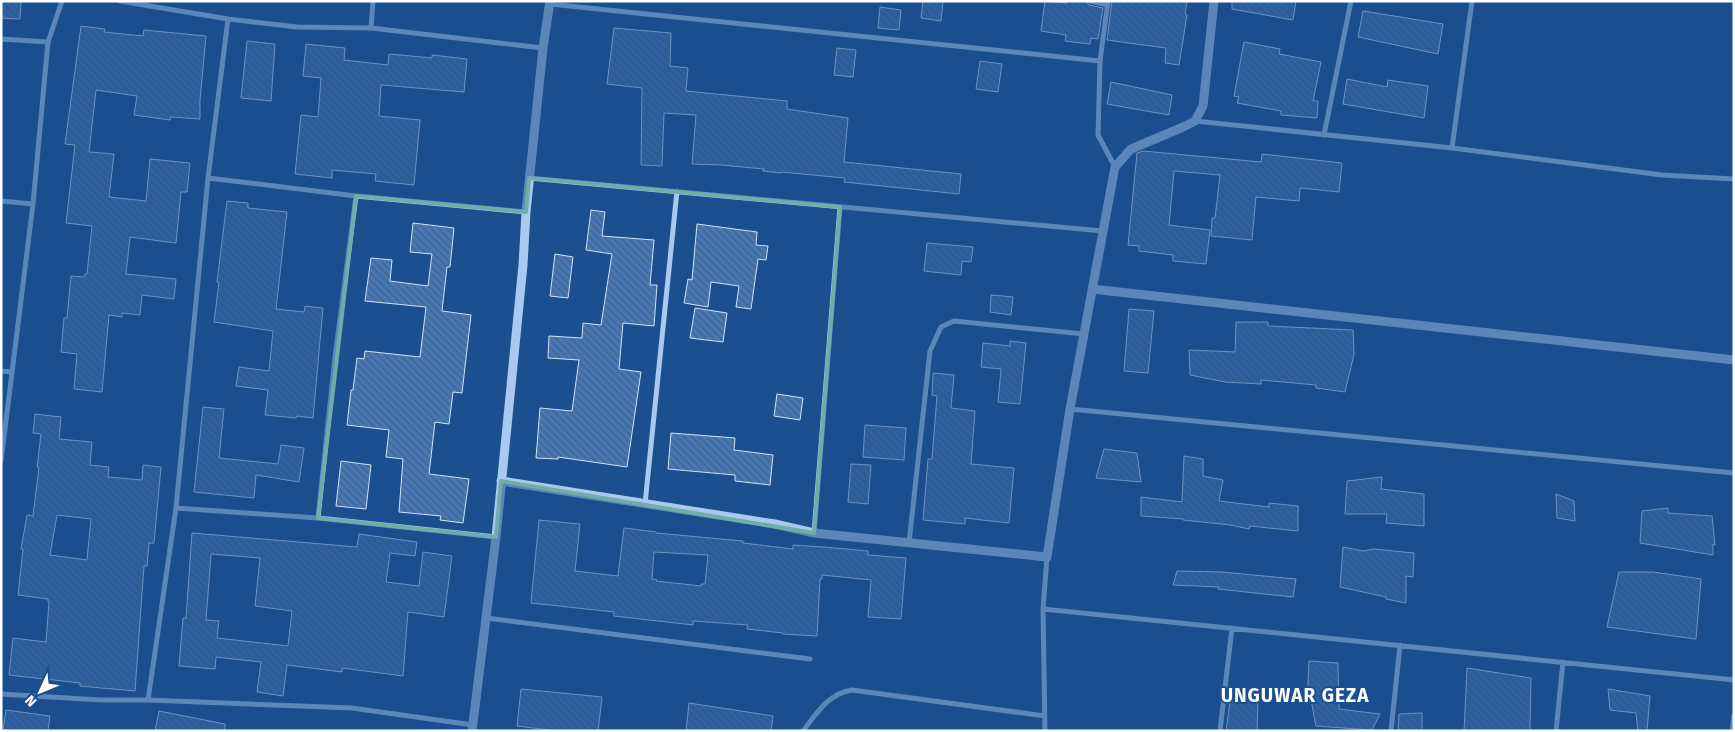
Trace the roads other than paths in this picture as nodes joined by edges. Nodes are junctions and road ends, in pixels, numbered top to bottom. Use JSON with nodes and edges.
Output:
{"nodes":[{"id":1,"x":62,"y":1,"type":"edge"},
{"id":2,"x":120,"y":1,"type":"edge"},
{"id":3,"x":373,"y":1,"type":"edge"},
{"id":4,"x":1090,"y":1,"type":"edge"},
{"id":5,"x":1214,"y":1,"type":"edge"},
{"id":6,"x":1351,"y":1,"type":"edge"},
{"id":7,"x":1472,"y":1,"type":"edge"},
{"id":8,"x":550,"y":3,"type":"edge"},
{"id":9,"x":1108,"y":3,"type":"edge"},
{"id":10,"x":228,"y":19,"type":"junction"},
{"id":11,"x":371,"y":28,"type":"junction"},
{"id":12,"x":1,"y":39,"type":"edge"},
{"id":13,"x":48,"y":42,"type":"junction"},
{"id":14,"x":543,"y":48,"type":"junction"},
{"id":15,"x":1100,"y":61,"type":"junction"},
{"id":16,"x":1195,"y":121,"type":"junction"},
{"id":17,"x":1324,"y":135,"type":"junction"},
{"id":18,"x":1452,"y":148,"type":"junction"},
{"id":19,"x":1115,"y":167,"type":"junction"},
{"id":20,"x":208,"y":178,"type":"junction"},
{"id":21,"x":530,"y":178,"type":"junction"},
{"id":22,"x":1734,"y":179,"type":"edge"},
{"id":23,"x":677,"y":192,"type":"junction"},
{"id":24,"x":356,"y":196,"type":"junction"},
{"id":25,"x":1,"y":201,"type":"edge"},
{"id":26,"x":32,"y":204,"type":"junction"},
{"id":27,"x":840,"y":207,"type":"junction"},
{"id":28,"x":526,"y":212,"type":"junction"},
{"id":29,"x":1103,"y":231,"type":"junction"},
{"id":30,"x":1092,"y":289,"type":"junction"},
{"id":31,"x":1084,"y":334,"type":"junction"},
{"id":32,"x":1734,"y":360,"type":"edge"},
{"id":33,"x":1,"y":371,"type":"edge"},
{"id":34,"x":11,"y":372,"type":"junction"},
{"id":35,"x":1070,"y":409,"type":"junction"},
{"id":36,"x":1,"y":461,"type":"edge"},
{"id":37,"x":1734,"y":473,"type":"edge"},
{"id":38,"x":501,"y":481,"type":"junction"},
{"id":39,"x":645,"y":505,"type":"junction"},
{"id":40,"x":176,"y":508,"type":"junction"},
{"id":41,"x":318,"y":518,"type":"junction"},
{"id":42,"x":814,"y":533,"type":"junction"},
{"id":43,"x":496,"y":537,"type":"junction"},
{"id":44,"x":909,"y":543,"type":"junction"},
{"id":45,"x":1047,"y":557,"type":"junction"},
{"id":46,"x":1043,"y":609,"type":"junction"},
{"id":47,"x":486,"y":618,"type":"junction"},
{"id":48,"x":1232,"y":628,"type":"junction"},
{"id":49,"x":1400,"y":645,"type":"junction"},
{"id":50,"x":810,"y":659,"type":"dead end"},
{"id":51,"x":1563,"y":662,"type":"junction"},
{"id":52,"x":1734,"y":680,"type":"edge"},
{"id":53,"x":1,"y":694,"type":"edge"},
{"id":54,"x":148,"y":700,"type":"junction"},
{"id":55,"x":1734,"y":715,"type":"edge"},
{"id":56,"x":1045,"y":716,"type":"junction"},
{"id":57,"x":473,"y":728,"type":"edge"},
{"id":58,"x":803,"y":731,"type":"edge"},
{"id":59,"x":1045,"y":731,"type":"edge"},
{"id":60,"x":1220,"y":731,"type":"edge"},
{"id":61,"x":1391,"y":731,"type":"edge"},
{"id":62,"x":1556,"y":731,"type":"edge"},
{"id":63,"x":1732,"y":731,"type":"edge"}],
"edges":[{"from":1,"to":13,"type":"street"},
{"from":2,"to":10,"type":"street"},
{"from":3,"to":11,"type":"street"},
{"from":4,"to":9,"type":"street"},
{"from":5,"to":16,"type":"street"},
{"from":6,"to":17,"type":"street"},
{"from":7,"to":18,"type":"street"},
{"from":8,"to":14,"type":"street"},
{"from":8,"to":15,"type":"street"},
{"from":9,"to":15,"type":"street"},
{"from":10,"to":11,"type":"street"},
{"from":10,"to":20,"type":"street"},
{"from":11,"to":14,"type":"street"},
{"from":12,"to":13,"type":"street"},
{"from":13,"to":26,"type":"street"},
{"from":14,"to":21,"type":"street"},
{"from":15,"to":19,"type":"street"},
{"from":16,"to":17,"type":"street"},
{"from":16,"to":19,"type":"street"},
{"from":17,"to":18,"type":"street"},
{"from":18,"to":22,"type":"street"},
{"from":19,"to":29,"type":"street"},
{"from":20,"to":24,"type":"street"},
{"from":20,"to":40,"type":"street"},
{"from":21,"to":23,"type":"street"},
{"from":21,"to":28,"type":"street"},
{"from":23,"to":27,"type":"street"},
{"from":23,"to":39,"type":"street"},
{"from":24,"to":28,"type":"street"},
{"from":24,"to":41,"type":"street"},
{"from":25,"to":26,"type":"street"},
{"from":26,"to":34,"type":"street"},
{"from":27,"to":29,"type":"street"},
{"from":27,"to":42,"type":"street"},
{"from":28,"to":38,"type":"street"},
{"from":29,"to":30,"type":"street"},
{"from":30,"to":31,"type":"street"},
{"from":30,"to":32,"type":"street"},
{"from":31,"to":35,"type":"street"},
{"from":31,"to":44,"type":"street"},
{"from":33,"to":34,"type":"street"},
{"from":34,"to":36,"type":"street"},
{"from":35,"to":37,"type":"street"},
{"from":35,"to":45,"type":"street"},
{"from":38,"to":39,"type":"street"},
{"from":38,"to":43,"type":"street"},
{"from":39,"to":42,"type":"street"},
{"from":40,"to":41,"type":"street"},
{"from":40,"to":54,"type":"street"},
{"from":41,"to":43,"type":"street"},
{"from":42,"to":44,"type":"street"},
{"from":43,"to":47,"type":"street"},
{"from":44,"to":45,"type":"street"},
{"from":45,"to":46,"type":"street"},
{"from":46,"to":48,"type":"street"},
{"from":46,"to":56,"type":"street"},
{"from":47,"to":50,"type":"street"},
{"from":47,"to":57,"type":"street"},
{"from":48,"to":49,"type":"street"},
{"from":48,"to":60,"type":"street"},
{"from":49,"to":51,"type":"street"},
{"from":49,"to":61,"type":"street"},
{"from":51,"to":52,"type":"street"},
{"from":51,"to":62,"type":"street"},
{"from":53,"to":54,"type":"street"},
{"from":54,"to":57,"type":"street"},
{"from":55,"to":63,"type":"street"},
{"from":56,"to":58,"type":"street"},
{"from":56,"to":59,"type":"street"}]}
